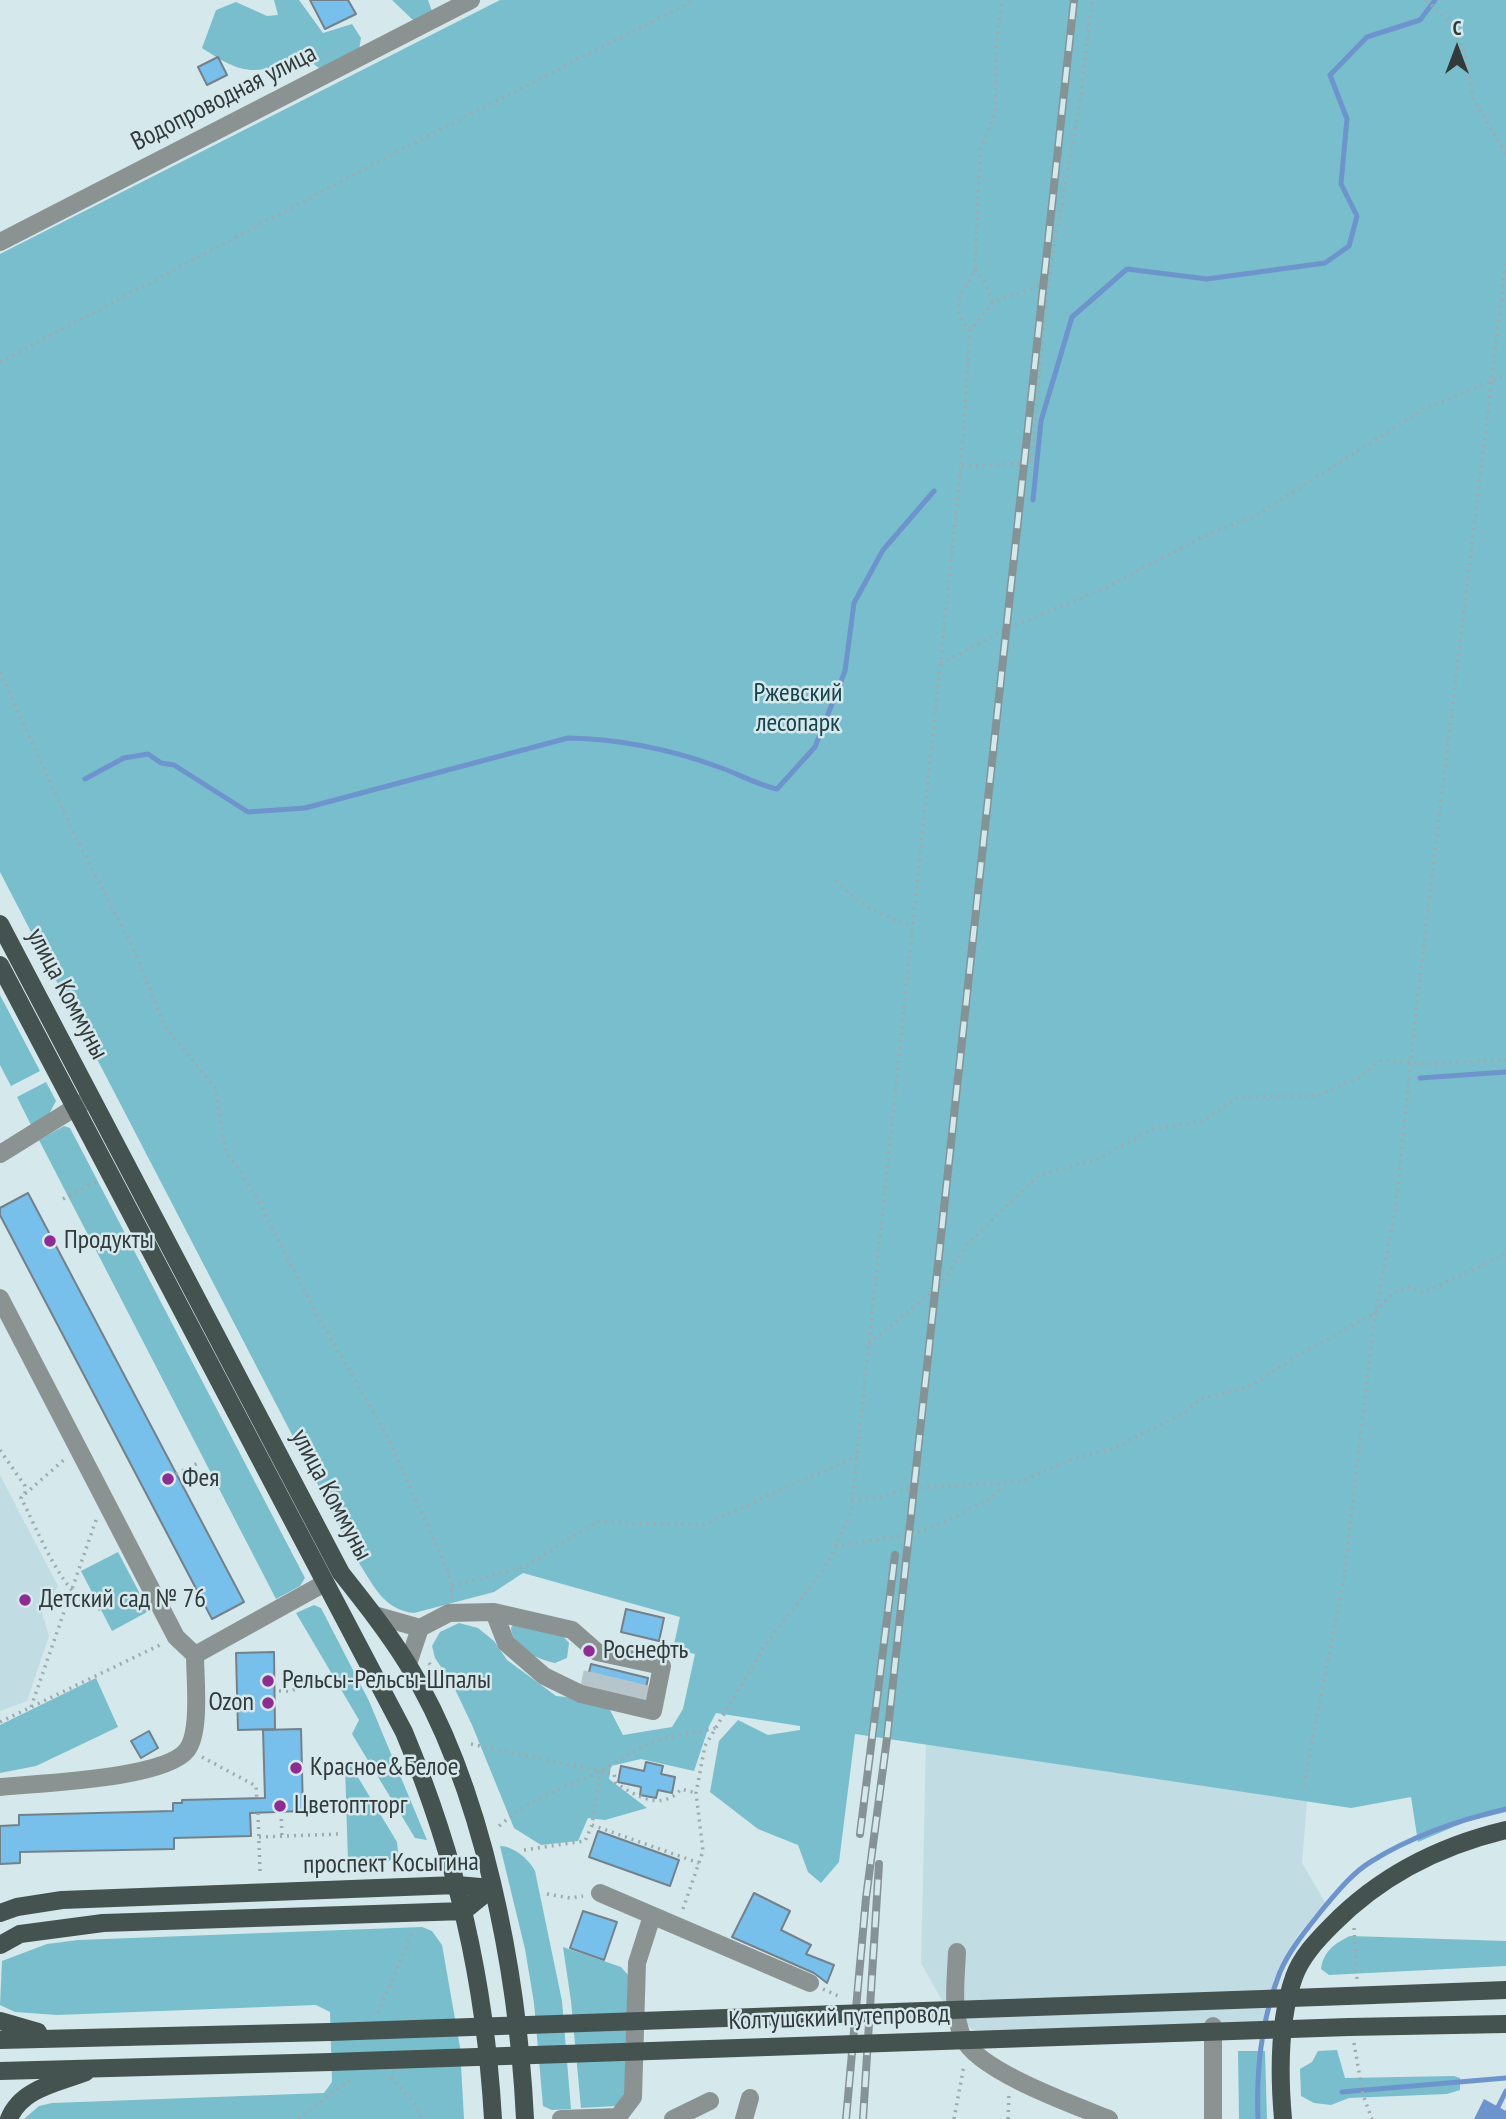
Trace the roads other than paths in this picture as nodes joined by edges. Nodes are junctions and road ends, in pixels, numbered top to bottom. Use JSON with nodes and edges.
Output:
{"nodes":[{"id":1,"x":471,"y":0,"type":"edge"},
{"id":2,"x":0,"y":242,"type":"edge"},
{"id":3,"x":0,"y":924,"type":"edge"},
{"id":4,"x":0,"y":965,"type":"edge"},
{"id":5,"x":93,"y":1097,"type":"junction"},
{"id":6,"x":75,"y":1106,"type":"junction"},
{"id":7,"x":0,"y":1154,"type":"edge"},
{"id":8,"x":0,"y":1298,"type":"edge"},
{"id":9,"x":323,"y":1584,"type":"junction"},
{"id":10,"x":494,"y":1612,"type":"junction"},
{"id":11,"x":374,"y":1615,"type":"junction"},
{"id":12,"x":420,"y":1628,"type":"junction"},
{"id":13,"x":195,"y":1655,"type":"junction"},
{"id":14,"x":408,"y":1664,"type":"junction"},
{"id":15,"x":0,"y":1787,"type":"edge"},
{"id":16,"x":1506,"y":1830,"type":"edge"},
{"id":17,"x":457,"y":1885,"type":"junction"},
{"id":18,"x":492,"y":1888,"type":"junction"},
{"id":19,"x":600,"y":1893,"type":"road end"},
{"id":20,"x":464,"y":1911,"type":"junction"},
{"id":21,"x":0,"y":1913,"type":"edge"},
{"id":22,"x":652,"y":1916,"type":"junction"},
{"id":23,"x":0,"y":1945,"type":"edge"},
{"id":24,"x":957,"y":1952,"type":"dead end"},
{"id":25,"x":810,"y":1983,"type":"dead end"},
{"id":26,"x":1506,"y":1990,"type":"edge"},
{"id":27,"x":0,"y":2021,"type":"edge"},
{"id":28,"x":1506,"y":2024,"type":"edge"},
{"id":29,"x":1213,"y":2026,"type":"dead end"},
{"id":30,"x":101,"y":2036,"type":"junction"},
{"id":31,"x":0,"y":2040,"type":"edge"},
{"id":32,"x":103,"y":2066,"type":"junction"},
{"id":33,"x":0,"y":2071,"type":"edge"},
{"id":34,"x":750,"y":2098,"type":"dead end"},
{"id":35,"x":710,"y":2101,"type":"dead end"},
{"id":36,"x":692,"y":2115,"type":"edge"},
{"id":37,"x":620,"y":2118,"type":"edge"},
{"id":38,"x":9,"y":2119,"type":"edge"},
{"id":39,"x":493,"y":2119,"type":"edge"},
{"id":40,"x":525,"y":2119,"type":"edge"},
{"id":41,"x":561,"y":2119,"type":"edge"},
{"id":42,"x":673,"y":2119,"type":"edge"},
{"id":43,"x":744,"y":2119,"type":"edge"},
{"id":44,"x":1109,"y":2119,"type":"edge"},
{"id":45,"x":1213,"y":2119,"type":"edge"},
{"id":46,"x":1283,"y":2119,"type":"edge"}],
"edges":[{"from":1,"to":2,"type":"street","name":"Водопроводная улица"},
{"from":3,"to":5,"type":"main road","name":"улица Коммуны"},
{"from":4,"to":6,"type":"main road","name":"улица Коммуны"},
{"from":5,"to":6,"type":"street"},
{"from":5,"to":11,"type":"main road","name":"улица Коммуны"},
{"from":6,"to":7,"type":"street"},
{"from":6,"to":9,"type":"main road","name":"улица Коммуны"},
{"from":8,"to":13,"type":"street"},
{"from":9,"to":13,"type":"street"},
{"from":9,"to":17,"type":"main road","name":"улица Коммуны"},
{"from":10,"to":10,"type":"street"},
{"from":10,"to":12,"type":"street"},
{"from":11,"to":12,"type":"street"},
{"from":11,"to":14,"type":"main road","name":"улица Коммуны"},
{"from":12,"to":14,"type":"street"},
{"from":13,"to":15,"type":"street"},
{"from":14,"to":18,"type":"main road","name":"улица Коммуны"},
{"from":16,"to":46,"type":"main road"},
{"from":17,"to":18,"type":"main road","name":"проспект Косыгина"},
{"from":17,"to":20,"type":"main road","name":"улица Коммуны"},
{"from":17,"to":21,"type":"main road","name":"проспект Косыгина"},
{"from":18,"to":20,"type":"main road","name":"проспект Косыгина"},
{"from":18,"to":40,"type":"main road","name":"улица Коммуны"},
{"from":19,"to":22,"type":"street"},
{"from":20,"to":23,"type":"main road","name":"проспект Косыгина"},
{"from":20,"to":39,"type":"main road","name":"улица Коммуны"},
{"from":22,"to":25,"type":"street"},
{"from":22,"to":37,"type":"street"},
{"from":24,"to":44,"type":"street"},
{"from":26,"to":30,"type":"main road","name":"Колтушский путепровод","bridge":true},
{"from":27,"to":30,"type":"main road"},
{"from":28,"to":32,"type":"main road","name":"Колтушский путепровод","bridge":true},
{"from":29,"to":45,"type":"street"},
{"from":30,"to":31,"type":"main road"},
{"from":32,"to":33,"type":"main road"},
{"from":32,"to":38,"type":"main road"},
{"from":34,"to":43,"type":"street"},
{"from":35,"to":36,"type":"street"},
{"from":36,"to":42,"type":"street"},
{"from":37,"to":41,"type":"street"}]}
